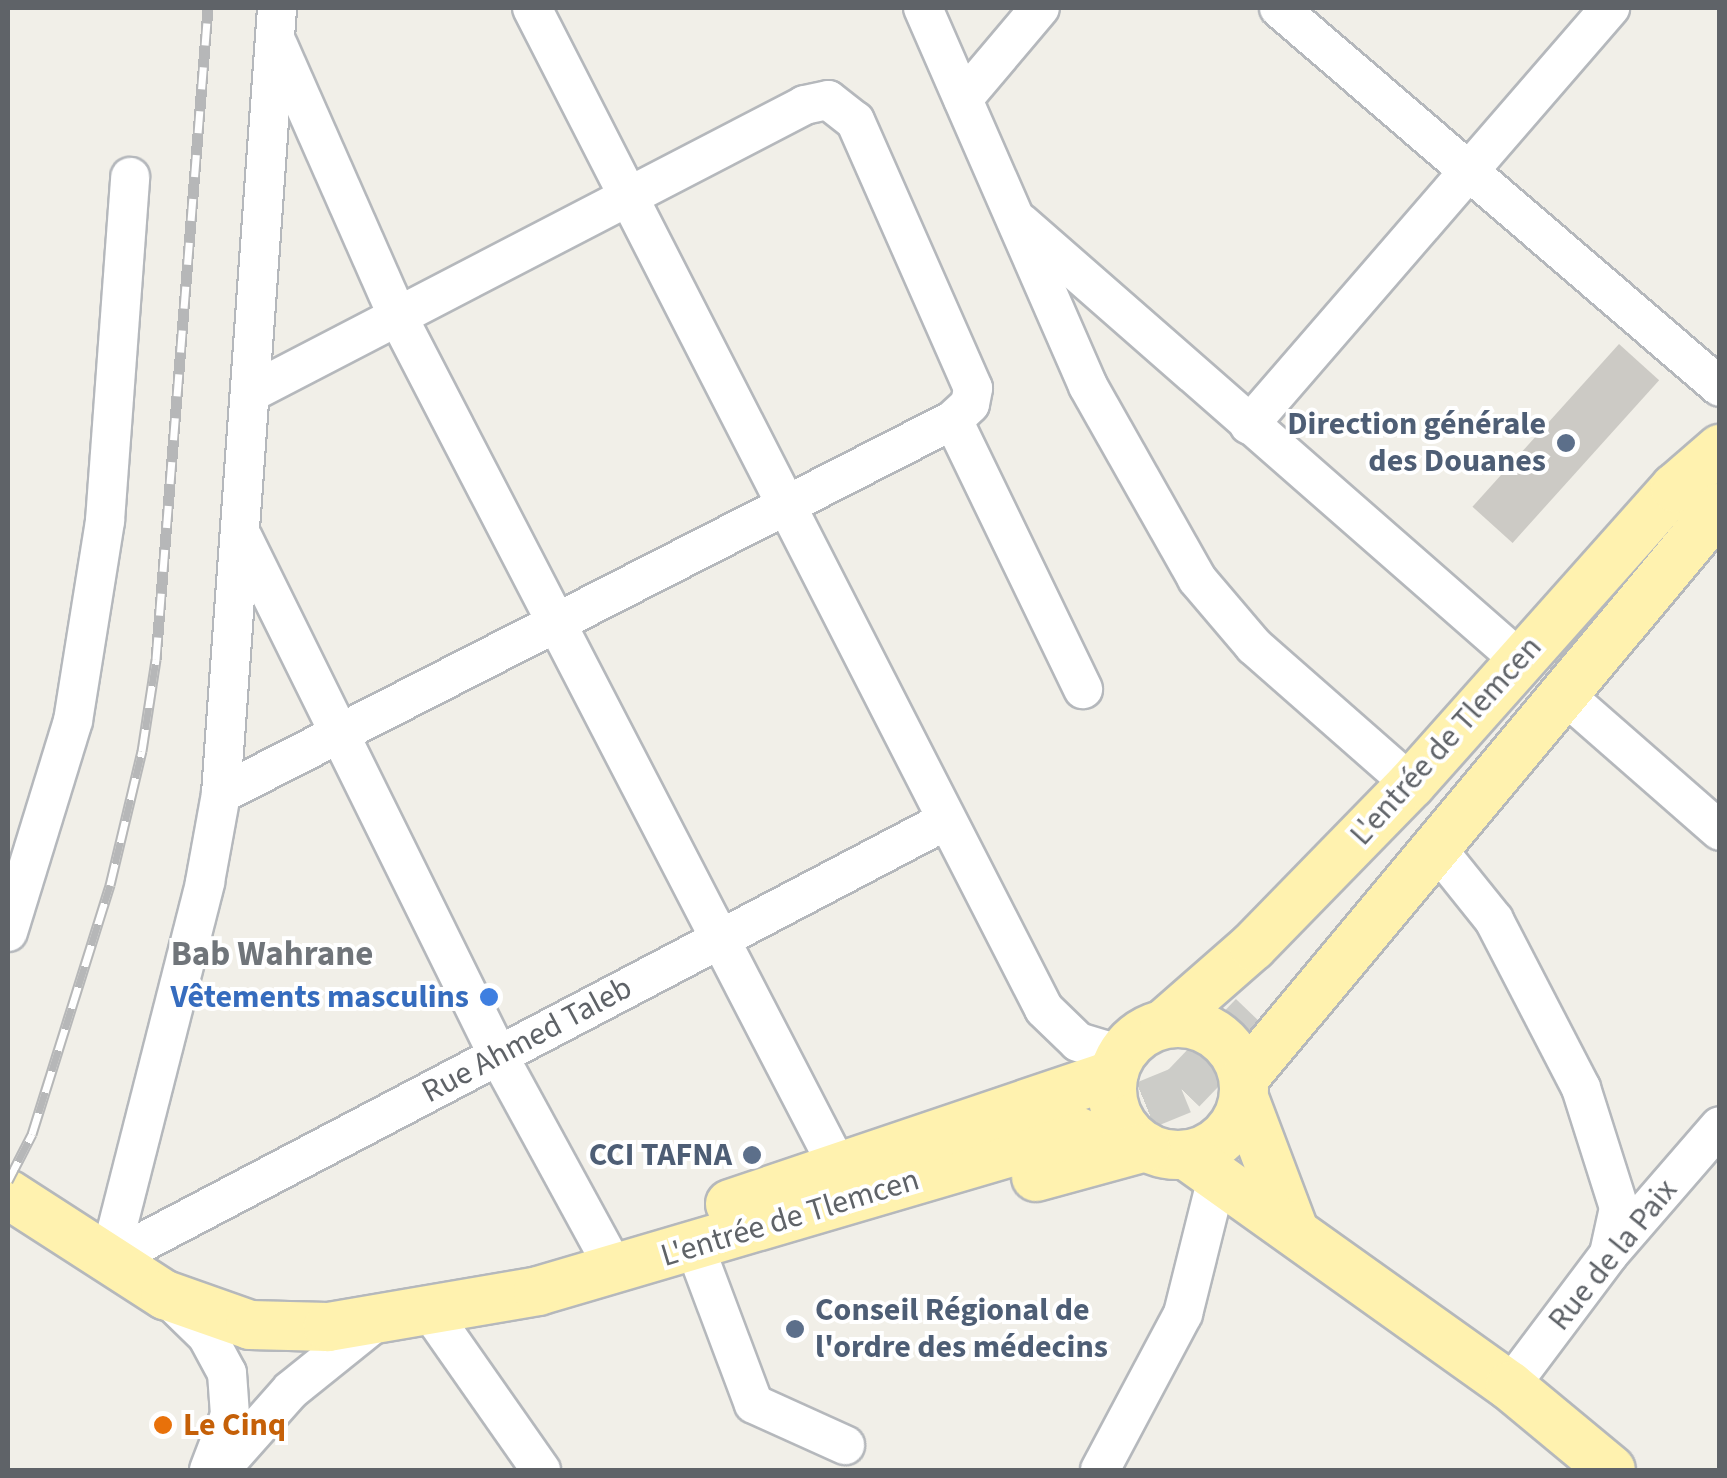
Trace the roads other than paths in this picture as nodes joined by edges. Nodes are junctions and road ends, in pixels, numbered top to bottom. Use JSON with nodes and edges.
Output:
{"nodes":[{"id":1,"x":532,"y":8,"type":"edge"},
{"id":2,"x":923,"y":8,"type":"edge"},
{"id":3,"x":1040,"y":8,"type":"edge"},
{"id":4,"x":1279,"y":8,"type":"edge"},
{"id":5,"x":1610,"y":8,"type":"edge"},
{"id":6,"x":276,"y":23,"type":"edge"},
{"id":7,"x":962,"y":99,"type":"junction"},
{"id":8,"x":1466,"y":170,"type":"junction"},
{"id":9,"x":130,"y":177,"type":"dead end"},
{"id":10,"x":628,"y":197,"type":"junction"},
{"id":11,"x":1012,"y":215,"type":"junction"},
{"id":12,"x":398,"y":317,"type":"junction"},
{"id":13,"x":1720,"y":387,"type":"edge"},
{"id":14,"x":250,"y":392,"type":"junction"},
{"id":15,"x":953,"y":420,"type":"junction"},
{"id":16,"x":1249,"y":425,"type":"junction"},
{"id":17,"x":1720,"y":448,"type":"edge"},
{"id":18,"x":1720,"y":473,"type":"edge"},
{"id":19,"x":786,"y":506,"type":"junction"},
{"id":20,"x":1720,"y":507,"type":"edge"},
{"id":21,"x":243,"y":538,"type":"junction"},
{"id":22,"x":554,"y":624,"type":"junction"},
{"id":23,"x":1520,"y":660,"type":"junction"},
{"id":24,"x":1083,"y":689,"type":"dead end"},
{"id":25,"x":1567,"y":696,"type":"junction"},
{"id":26,"x":339,"y":734,"type":"junction"},
{"id":27,"x":1411,"y":784,"type":"junction"},
{"id":28,"x":220,"y":794,"type":"junction"},
{"id":29,"x":945,"y":821,"type":"junction"},
{"id":30,"x":1720,"y":831,"type":"edge"},
{"id":31,"x":1437,"y":849,"type":"junction"},
{"id":32,"x":17,"y":878,"type":"edge"},
{"id":33,"x":8,"y":932,"type":"edge"},
{"id":34,"x":720,"y":939,"type":"junction"},
{"id":35,"x":1253,"y":1016,"type":"tunnel mouth"},
{"id":36,"x":1164,"y":1024,"type":"junction"},
{"id":37,"x":498,"y":1055,"type":"junction"},
{"id":38,"x":1118,"y":1065,"type":"junction"},
{"id":39,"x":1244,"y":1088,"type":"junction"},
{"id":40,"x":1720,"y":1126,"type":"edge"},
{"id":41,"x":1080,"y":1132,"type":"tunnel mouth"},
{"id":42,"x":1183,"y":1160,"type":"junction"},
{"id":43,"x":838,"y":1167,"type":"junction"},
{"id":44,"x":8,"y":1194,"type":"edge"},
{"id":45,"x":1294,"y":1228,"type":"junction"},
{"id":46,"x":1610,"y":1254,"type":"junction"},
{"id":47,"x":109,"y":1260,"type":"junction"},
{"id":48,"x":702,"y":1266,"type":"junction"},
{"id":49,"x":615,"y":1270,"type":"junction"},
{"id":50,"x":165,"y":1294,"type":"junction"},
{"id":51,"x":431,"y":1313,"type":"junction"},
{"id":52,"x":378,"y":1320,"type":"junction"},
{"id":53,"x":1510,"y":1386,"type":"junction"},
{"id":54,"x":845,"y":1444,"type":"dead end"},
{"id":55,"x":209,"y":1470,"type":"edge"},
{"id":56,"x":220,"y":1470,"type":"edge"},
{"id":57,"x":540,"y":1470,"type":"edge"},
{"id":58,"x":1100,"y":1470,"type":"edge"},
{"id":59,"x":1611,"y":1470,"type":"edge"}],
"edges":[{"from":1,"to":10,"type":"street"},
{"from":2,"to":7,"type":"street"},
{"from":3,"to":7,"type":"street"},
{"from":4,"to":8,"type":"street"},
{"from":5,"to":8,"type":"street"},
{"from":6,"to":12,"type":"street"},
{"from":6,"to":14,"type":"street"},
{"from":7,"to":11,"type":"street"},
{"from":8,"to":13,"type":"street"},
{"from":8,"to":16,"type":"street"},
{"from":9,"to":32,"type":"street"},
{"from":10,"to":12,"type":"street"},
{"from":10,"to":15,"type":"street"},
{"from":10,"to":19,"type":"street"},
{"from":11,"to":16,"type":"street"},
{"from":11,"to":27,"type":"street"},
{"from":12,"to":14,"type":"street"},
{"from":12,"to":22,"type":"street"},
{"from":14,"to":21,"type":"street"},
{"from":15,"to":19,"type":"street"},
{"from":15,"to":24,"type":"street"},
{"from":16,"to":23,"type":"street"},
{"from":17,"to":23,"type":"main road","name":"L'entrée de Tlemcen"},
{"from":18,"to":35,"type":"main road"},
{"from":19,"to":22,"type":"street"},
{"from":19,"to":29,"type":"street"},
{"from":20,"to":25,"type":"main road"},
{"from":21,"to":26,"type":"street"},
{"from":21,"to":28,"type":"street"},
{"from":22,"to":26,"type":"street"},
{"from":22,"to":34,"type":"street"},
{"from":23,"to":27,"type":"main road","name":"L'entrée de Tlemcen"},
{"from":25,"to":30,"type":"street"},
{"from":25,"to":31,"type":"main road"},
{"from":26,"to":28,"type":"street"},
{"from":26,"to":37,"type":"street"},
{"from":27,"to":36,"type":"main road","name":"L'entrée de Tlemcen"},
{"from":28,"to":47,"type":"street"},
{"from":29,"to":34,"type":"street","name":"Rue Ahmed Taleb"},
{"from":29,"to":38,"type":"street"},
{"from":31,"to":39,"type":"main road"},
{"from":31,"to":46,"type":"street"},
{"from":32,"to":33,"type":"street"},
{"from":34,"to":37,"type":"street","name":"Rue Ahmed Taleb"},
{"from":34,"to":43,"type":"street"},
{"from":36,"to":38,"type":"main road"},
{"from":36,"to":39,"type":"main road"},
{"from":37,"to":47,"type":"street","name":"Rue Ahmed Taleb"},
{"from":37,"to":49,"type":"street"},
{"from":38,"to":42,"type":"main road"},
{"from":38,"to":43,"type":"main road","name":"L'entrée de Tlemcen"},
{"from":39,"to":42,"type":"main road"},
{"from":39,"to":45,"type":"main road"},
{"from":40,"to":46,"type":"street","name":"Rue de la Paix"},
{"from":41,"to":49,"type":"main road","name":"L'entrée de Tlemcen"},
{"from":42,"to":45,"type":"main road"},
{"from":42,"to":48,"type":"main road","name":"L'entrée de Tlemcen"},
{"from":42,"to":58,"type":"street"},
{"from":43,"to":49,"type":"main road","name":"L'entrée de Tlemcen"},
{"from":44,"to":47,"type":"main road","name":"L'entrée de Tlemcen"},
{"from":45,"to":53,"type":"main road"},
{"from":46,"to":53,"type":"street","name":"Rue de la Paix"},
{"from":47,"to":50,"type":"main road","name":"L'entrée de Tlemcen"},
{"from":48,"to":49,"type":"main road","name":"L'entrée de Tlemcen"},
{"from":48,"to":54,"type":"street"},
{"from":49,"to":51,"type":"main road","name":"L'entrée de Tlemcen"},
{"from":50,"to":52,"type":"main road","name":"L'entrée de Tlemcen"},
{"from":50,"to":55,"type":"street"},
{"from":51,"to":52,"type":"main road","name":"L'entrée de Tlemcen"},
{"from":51,"to":57,"type":"street"},
{"from":52,"to":56,"type":"street"},
{"from":53,"to":59,"type":"main road"}]}
